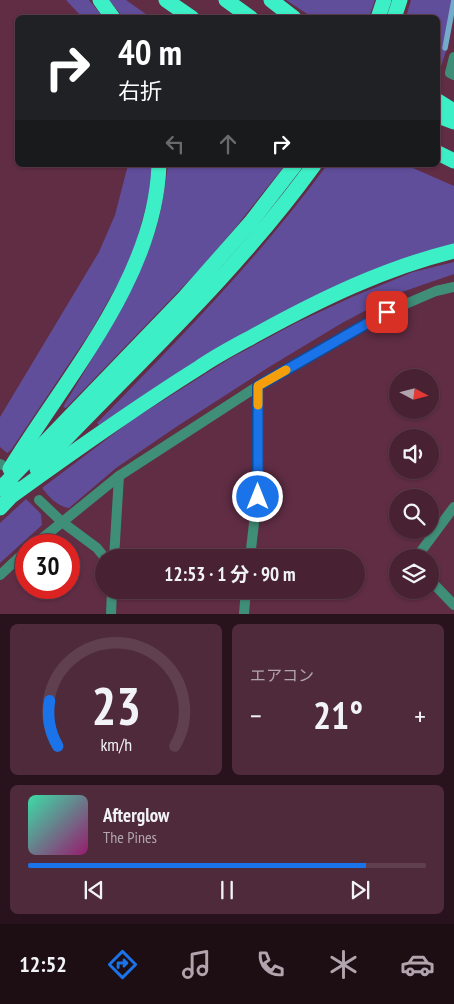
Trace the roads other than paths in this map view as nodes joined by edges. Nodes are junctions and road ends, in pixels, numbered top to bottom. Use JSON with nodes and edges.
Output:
{"nodes":[{"id":1,"x":100,"y":0,"type":"edge"},
{"id":2,"x":166,"y":0,"type":"edge"},
{"id":3,"x":226,"y":0,"type":"edge"},
{"id":4,"x":271,"y":0,"type":"edge"},
{"id":5,"x":384,"y":0,"type":"edge"},
{"id":6,"x":400,"y":0,"type":"edge"},
{"id":7,"x":111,"y":15,"type":"edge"},
{"id":8,"x":188,"y":15,"type":"edge"},
{"id":9,"x":247,"y":15,"type":"edge"},
{"id":10,"x":290,"y":15,"type":"edge"},
{"id":11,"x":379,"y":15,"type":"edge"},
{"id":12,"x":395,"y":15,"type":"edge"},
{"id":13,"x":454,"y":57,"type":"edge"},
{"id":14,"x":454,"y":75,"type":"edge"},
{"id":15,"x":440,"y":102,"type":"edge"},
{"id":16,"x":454,"y":111,"type":"edge"},
{"id":17,"x":440,"y":117,"type":"edge"},
{"id":18,"x":454,"y":122,"type":"edge"},
{"id":19,"x":440,"y":154,"type":"edge"},
{"id":20,"x":454,"y":161,"type":"edge"},
{"id":21,"x":159,"y":167,"type":"edge"},
{"id":22,"x":292,"y":167,"type":"edge"},
{"id":23,"x":312,"y":167,"type":"edge"},
{"id":24,"x":454,"y":252,"type":"edge"},
{"id":25,"x":454,"y":287,"type":"edge"},
{"id":26,"x":258,"y":386,"type":"junction"},
{"id":27,"x":118,"y":476,"type":"junction"},
{"id":28,"x":4,"y":490,"type":"edge"},
{"id":29,"x":39,"y":500,"type":"dead end"},
{"id":30,"x":454,"y":507,"type":"edge"},
{"id":31,"x":0,"y":508,"type":"edge"},
{"id":32,"x":62,"y":522,"type":"junction"},
{"id":33,"x":47,"y":534,"type":"edge"},
{"id":34,"x":98,"y":549,"type":"edge"},
{"id":35,"x":114,"y":549,"type":"edge"},
{"id":36,"x":251,"y":549,"type":"edge"},
{"id":37,"x":423,"y":549,"type":"edge"},
{"id":38,"x":15,"y":561,"type":"edge"},
{"id":39,"x":0,"y":575,"type":"edge"},
{"id":40,"x":439,"y":589,"type":"edge"},
{"id":41,"x":112,"y":599,"type":"edge"},
{"id":42,"x":245,"y":599,"type":"edge"},
{"id":43,"x":454,"y":605,"type":"edge"},
{"id":44,"x":111,"y":614,"type":"edge"},
{"id":45,"x":244,"y":614,"type":"edge"}],
"edges":[{"from":1,"to":7,"type":"highway"},
{"from":2,"to":8,"type":"highway"},
{"from":3,"to":9,"type":"highway"},
{"from":4,"to":10,"type":"highway"},
{"from":5,"to":11,"type":"highway"},
{"from":6,"to":12,"type":"highway"},
{"from":13,"to":14,"type":"street"},
{"from":15,"to":16,"type":"highway"},
{"from":17,"to":18,"type":"highway"},
{"from":19,"to":20,"type":"highway"},
{"from":21,"to":28,"type":"highway"},
{"from":22,"to":28,"type":"highway"},
{"from":23,"to":28,"type":"highway"},
{"from":24,"to":28,"type":"highway"},
{"from":25,"to":26,"type":"street"},
{"from":26,"to":27,"type":"street"},
{"from":26,"to":36,"type":"street"},
{"from":27,"to":32,"type":"street"},
{"from":27,"to":35,"type":"street"},
{"from":28,"to":31,"type":"highway"},
{"from":29,"to":32,"type":"street"},
{"from":30,"to":37,"type":"street"},
{"from":32,"to":33,"type":"street"},
{"from":32,"to":34,"type":"street"},
{"from":38,"to":39,"type":"street"},
{"from":40,"to":43,"type":"street"},
{"from":41,"to":44,"type":"street"},
{"from":42,"to":45,"type":"street"}]}
